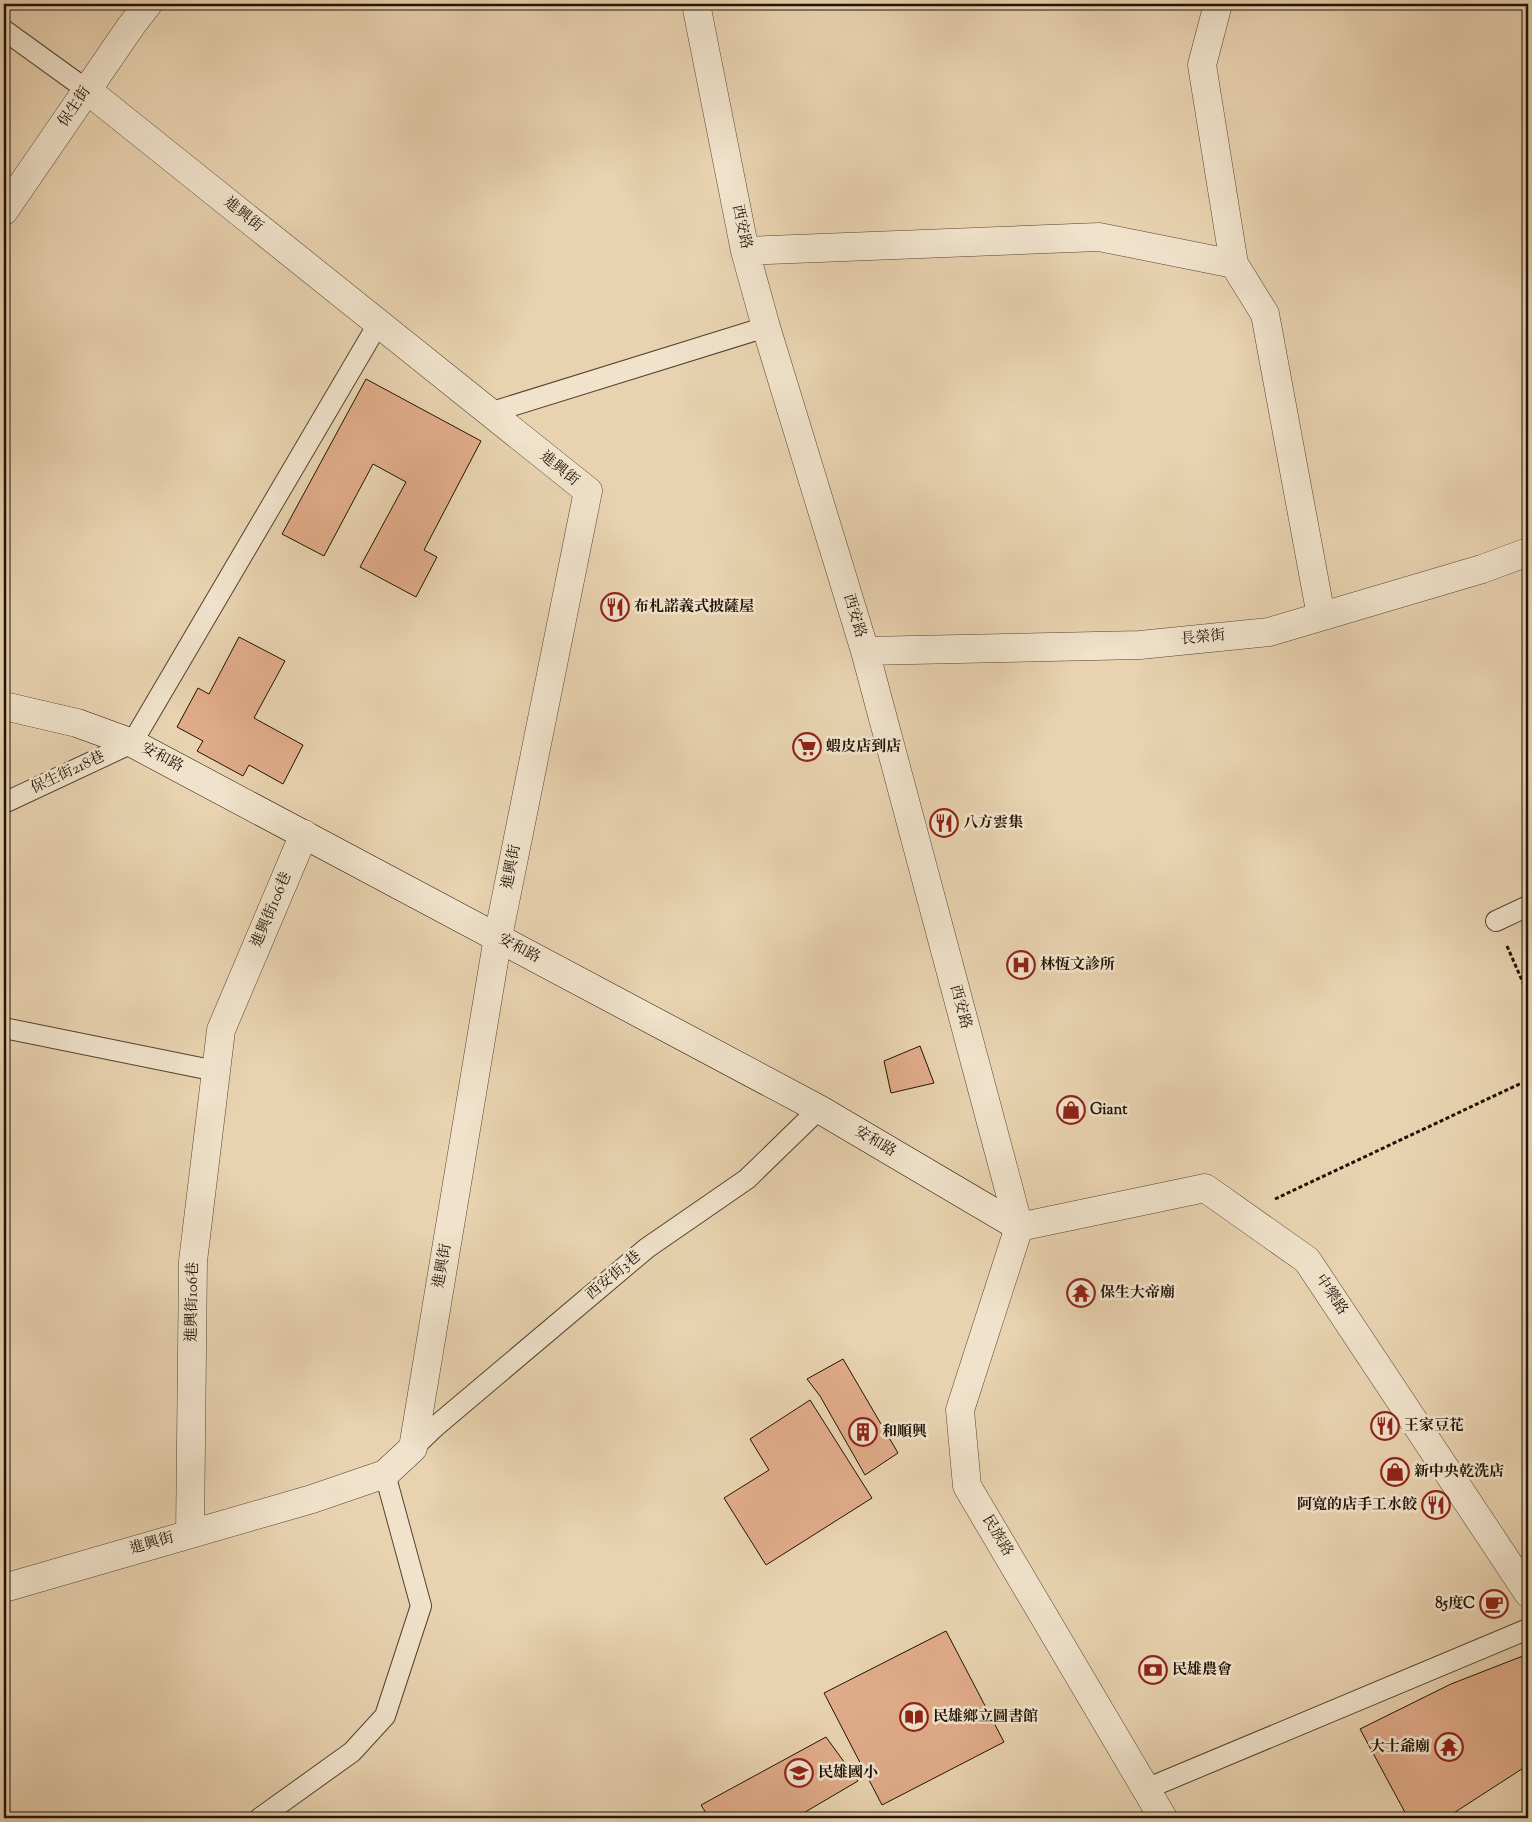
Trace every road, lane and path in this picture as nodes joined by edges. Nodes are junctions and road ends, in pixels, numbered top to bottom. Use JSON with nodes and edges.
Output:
{"nodes":[{"id":1,"x":148,"y":4,"type":"edge"},
{"id":2,"x":696,"y":4,"type":"edge"},
{"id":3,"x":1218,"y":4,"type":"edge"},
{"id":4,"x":4,"y":30,"type":"edge"},
{"id":5,"x":88,"y":90,"type":"junction"},
{"id":6,"x":4,"y":211,"type":"edge"},
{"id":7,"x":745,"y":251,"type":"junction"},
{"id":8,"x":1234,"y":264,"type":"junction"},
{"id":9,"x":378,"y":324,"type":"junction"},
{"id":10,"x":766,"y":327,"type":"junction"},
{"id":11,"x":489,"y":413,"type":"junction"},
{"id":12,"x":1528,"y":552,"type":"edge"},
{"id":13,"x":1321,"y":616,"type":"junction"},
{"id":14,"x":865,"y":651,"type":"junction"},
{"id":15,"x":4,"y":706,"type":"edge"},
{"id":16,"x":132,"y":743,"type":"junction"},
{"id":17,"x":4,"y":803,"type":"edge"},
{"id":18,"x":304,"y":834,"type":"junction"},
{"id":19,"x":1528,"y":906,"type":"edge"},
{"id":20,"x":1496,"y":921,"type":"joint"},
{"id":21,"x":498,"y":938,"type":"junction"},
{"id":22,"x":1528,"y":994,"type":"edge"},
{"id":23,"x":4,"y":1028,"type":"edge"},
{"id":24,"x":216,"y":1071,"type":"junction"},
{"id":25,"x":1528,"y":1080,"type":"edge"},
{"id":26,"x":819,"y":1109,"type":"junction"},
{"id":27,"x":1243,"y":1214,"type":"junction"},
{"id":28,"x":1019,"y":1227,"type":"junction"},
{"id":29,"x":413,"y":1448,"type":"junction"},
{"id":30,"x":385,"y":1474,"type":"junction"},
{"id":31,"x":190,"y":1534,"type":"junction"},
{"id":32,"x":4,"y":1588,"type":"edge"},
{"id":33,"x":1528,"y":1593,"type":"edge"},
{"id":34,"x":1528,"y":1630,"type":"edge"},
{"id":35,"x":1146,"y":1789,"type":"junction"},
{"id":36,"x":260,"y":1818,"type":"edge"},
{"id":37,"x":1163,"y":1818,"type":"edge"}],
"edges":[{"from":1,"to":5,"type":"street","name":"保生街"},
{"from":2,"to":7,"type":"street","name":"西安路"},
{"from":3,"to":8,"type":"street"},
{"from":4,"to":5,"type":"lane"},
{"from":5,"to":6,"type":"street","name":"保生街"},
{"from":5,"to":9,"type":"street","name":"進興街"},
{"from":7,"to":8,"type":"street"},
{"from":7,"to":10,"type":"street","name":"西安路"},
{"from":8,"to":13,"type":"street"},
{"from":9,"to":11,"type":"street","name":"進興街"},
{"from":9,"to":16,"type":"lane"},
{"from":10,"to":11,"type":"lane"},
{"from":10,"to":14,"type":"street","name":"西安路"},
{"from":11,"to":21,"type":"street","name":"進興街"},
{"from":12,"to":13,"type":"street","name":"長榮街"},
{"from":13,"to":14,"type":"street","name":"長榮街"},
{"from":14,"to":28,"type":"street","name":"西安路"},
{"from":15,"to":16,"type":"street","name":"安和路"},
{"from":16,"to":17,"type":"lane","name":"保生街218巷"},
{"from":16,"to":18,"type":"street","name":"安和路"},
{"from":18,"to":21,"type":"street","name":"安和路"},
{"from":18,"to":24,"type":"street","name":"進興街106巷"},
{"from":19,"to":20,"type":"lane"},
{"from":20,"to":22,"type":"path"},
{"from":21,"to":26,"type":"street","name":"安和路"},
{"from":21,"to":29,"type":"street","name":"進興街"},
{"from":23,"to":24,"type":"lane"},
{"from":24,"to":31,"type":"street","name":"進興街106巷"},
{"from":25,"to":27,"type":"path"},
{"from":26,"to":28,"type":"street","name":"安和路"},
{"from":26,"to":29,"type":"lane","name":"西安街3巷"},
{"from":27,"to":28,"type":"street","name":"中樂路"},
{"from":27,"to":33,"type":"street","name":"中樂路"},
{"from":28,"to":35,"type":"street","name":"民族路"},
{"from":29,"to":30,"type":"street","name":"進興街"},
{"from":30,"to":31,"type":"street","name":"進興街"},
{"from":30,"to":36,"type":"lane"},
{"from":31,"to":32,"type":"street","name":"進興街"},
{"from":34,"to":35,"type":"lane"},
{"from":35,"to":37,"type":"street","name":"民族路"}]}
